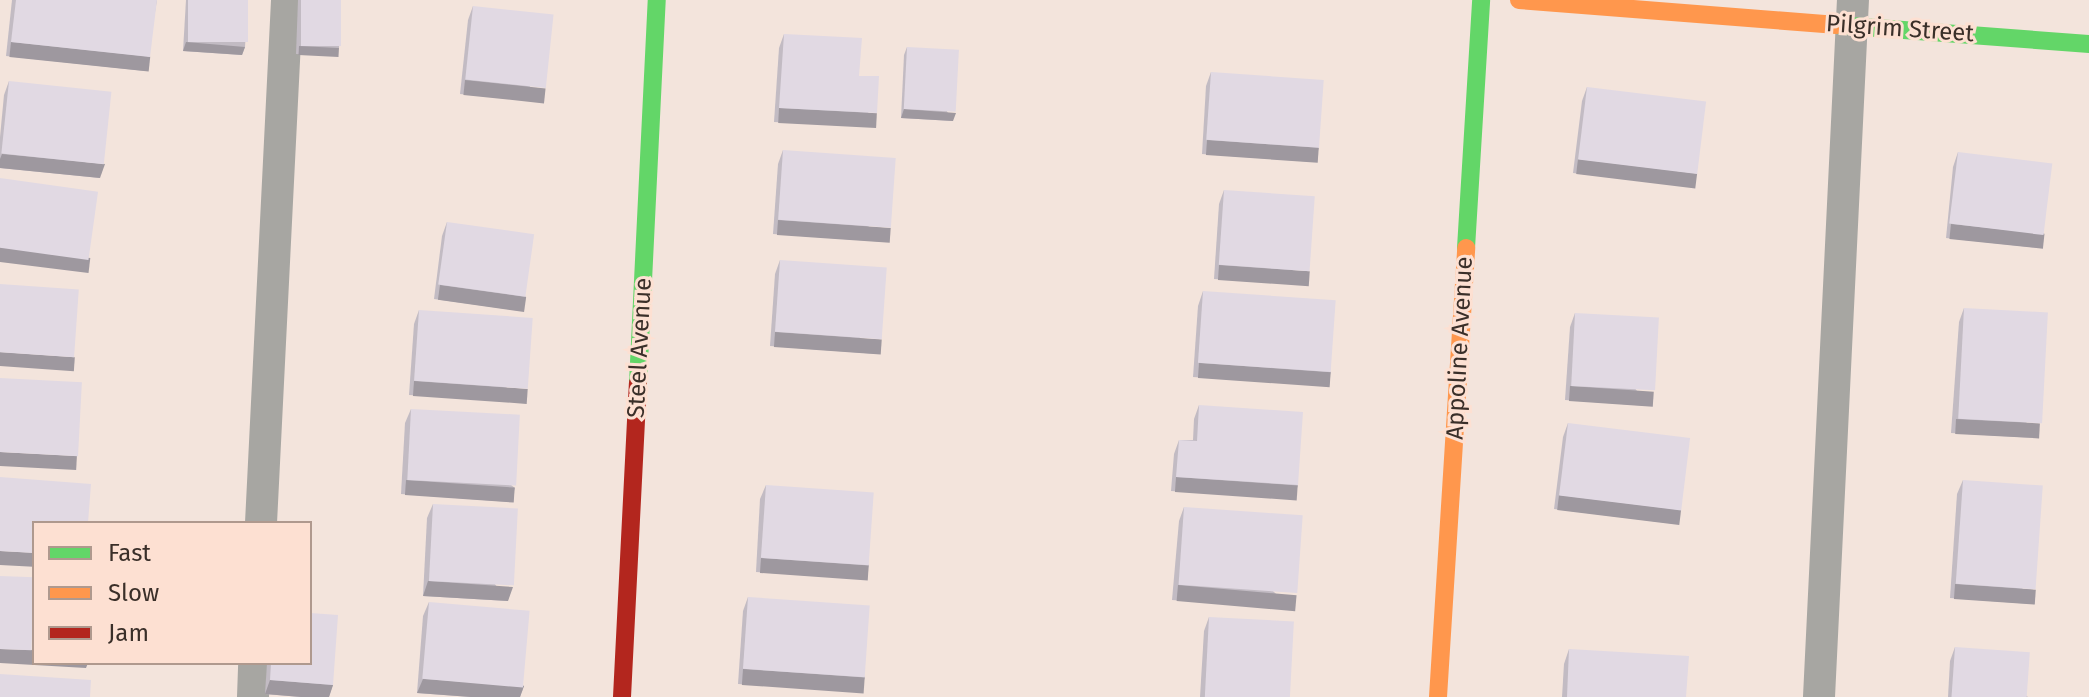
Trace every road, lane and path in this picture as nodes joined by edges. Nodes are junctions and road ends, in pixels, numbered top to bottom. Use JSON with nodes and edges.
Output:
{"nodes":[{"id":1,"x":287,"y":0,"type":"edge"},
{"id":2,"x":657,"y":0,"type":"edge"},
{"id":3,"x":1481,"y":0,"type":"edge"},
{"id":4,"x":1519,"y":0,"type":"edge"},
{"id":5,"x":1852,"y":13,"type":"edge"},
{"id":6,"x":2089,"y":44,"type":"edge"},
{"id":7,"x":261,"y":521,"type":"edge"},
{"id":8,"x":254,"y":665,"type":"edge"},
{"id":9,"x":253,"y":697,"type":"edge"},
{"id":10,"x":622,"y":697,"type":"edge"},
{"id":11,"x":1438,"y":697,"type":"edge"},
{"id":12,"x":1819,"y":697,"type":"edge"}],
"edges":[{"from":1,"to":7,"type":"lane"},
{"from":2,"to":10,"type":"street","name":"Steel Avenue"},
{"from":3,"to":11,"type":"street","name":"Appoline Avenue"},
{"from":4,"to":5,"type":"street","name":"Pilgrim Street"},
{"from":5,"to":6,"type":"street","name":"Pilgrim Street"},
{"from":5,"to":12,"type":"lane"},
{"from":8,"to":9,"type":"lane"}]}
